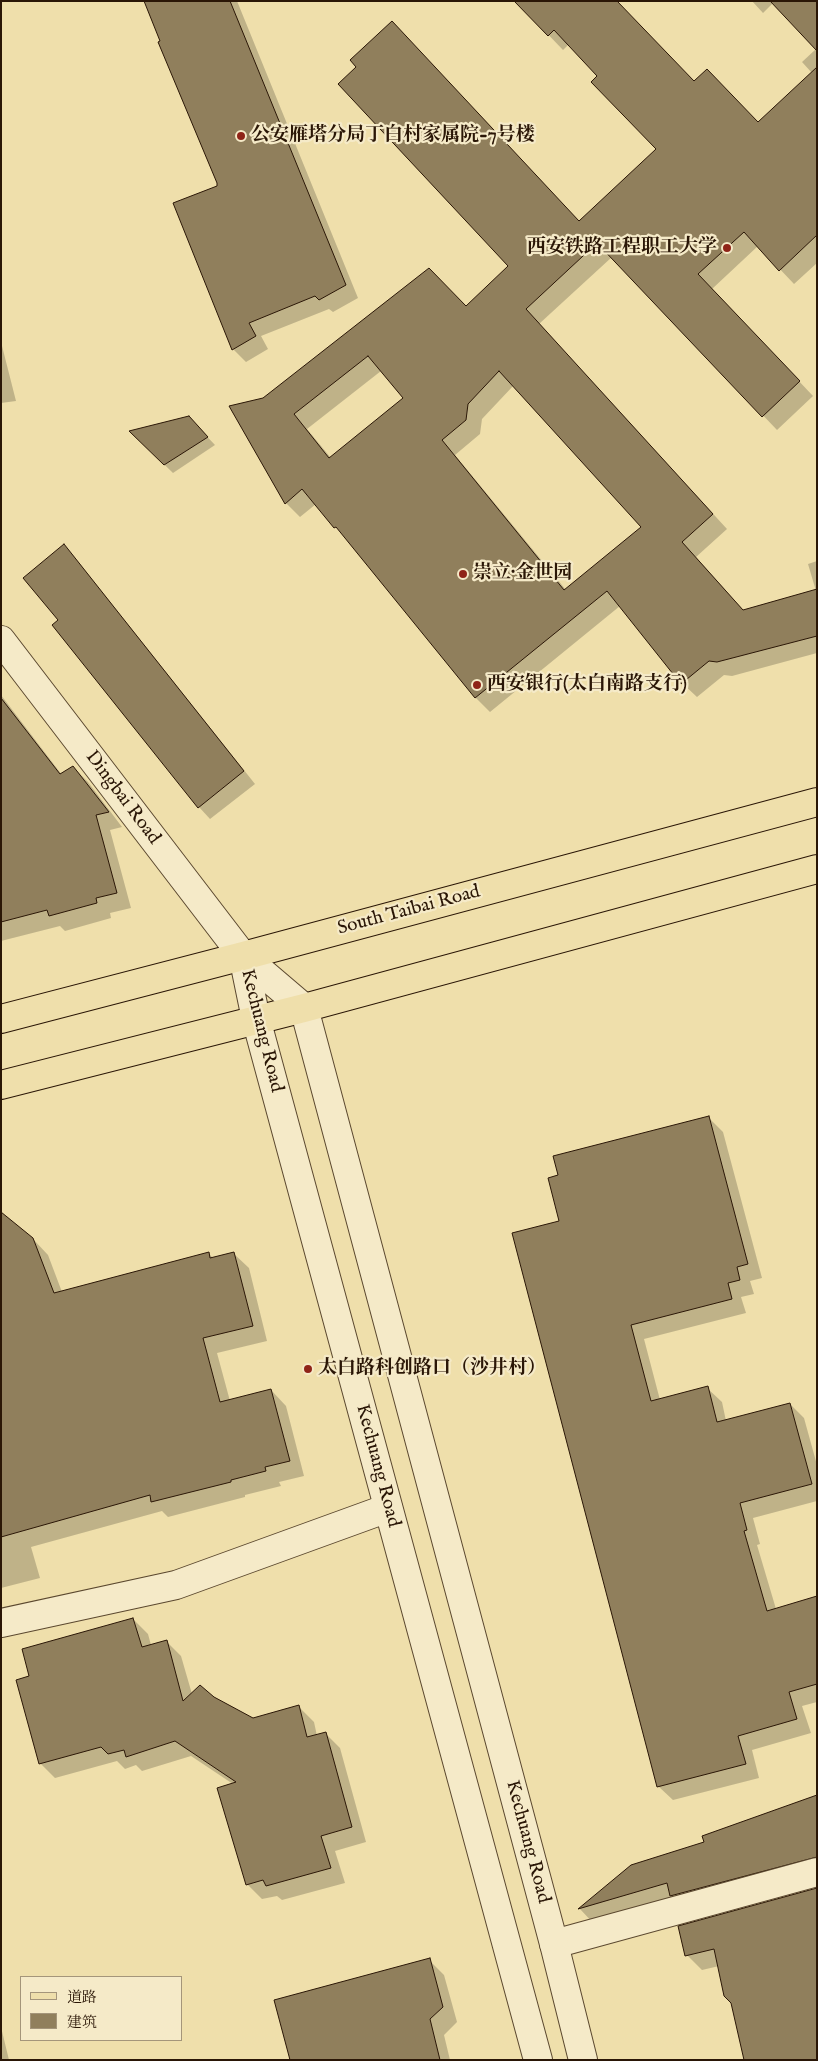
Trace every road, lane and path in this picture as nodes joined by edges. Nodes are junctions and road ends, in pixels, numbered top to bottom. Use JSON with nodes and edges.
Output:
{"nodes":[{"id":1,"x":1,"y":640,"type":"edge"},
{"id":2,"x":817,"y":802,"type":"edge"},
{"id":3,"x":817,"y":869,"type":"edge"},
{"id":4,"x":244,"y":956,"type":"junction"},
{"id":5,"x":304,"y":1008,"type":"junction"},
{"id":6,"x":1,"y":1019,"type":"edge"},
{"id":7,"x":256,"y":1019,"type":"junction"},
{"id":8,"x":1,"y":1085,"type":"edge"},
{"id":9,"x":388,"y":1508,"type":"junction"},
{"id":10,"x":1,"y":1623,"type":"edge"},
{"id":11,"x":817,"y":1872,"type":"edge"},
{"id":12,"x":554,"y":1944,"type":"junction"},
{"id":13,"x":538,"y":2060,"type":"edge"},
{"id":14,"x":583,"y":2060,"type":"edge"}],
"edges":[{"from":1,"to":4,"type":"street","name":"Dingbai Road"},
{"from":2,"to":4,"type":"main road","name":"South Taibai Road"},
{"from":3,"to":5,"type":"main road"},
{"from":4,"to":5,"type":"street","name":"Kechuang Road"},
{"from":4,"to":6,"type":"main road","name":"South Taibai Road"},
{"from":4,"to":7,"type":"street","name":"Kechuang Road"},
{"from":5,"to":7,"type":"main road"},
{"from":5,"to":12,"type":"street","name":"Kechuang Road"},
{"from":7,"to":8,"type":"main road"},
{"from":7,"to":9,"type":"street","name":"Kechuang Road"},
{"from":9,"to":10,"type":"street"},
{"from":9,"to":13,"type":"street","name":"Kechuang Road"},
{"from":11,"to":12,"type":"street"},
{"from":12,"to":14,"type":"street","name":"Kechuang Road"}]}
